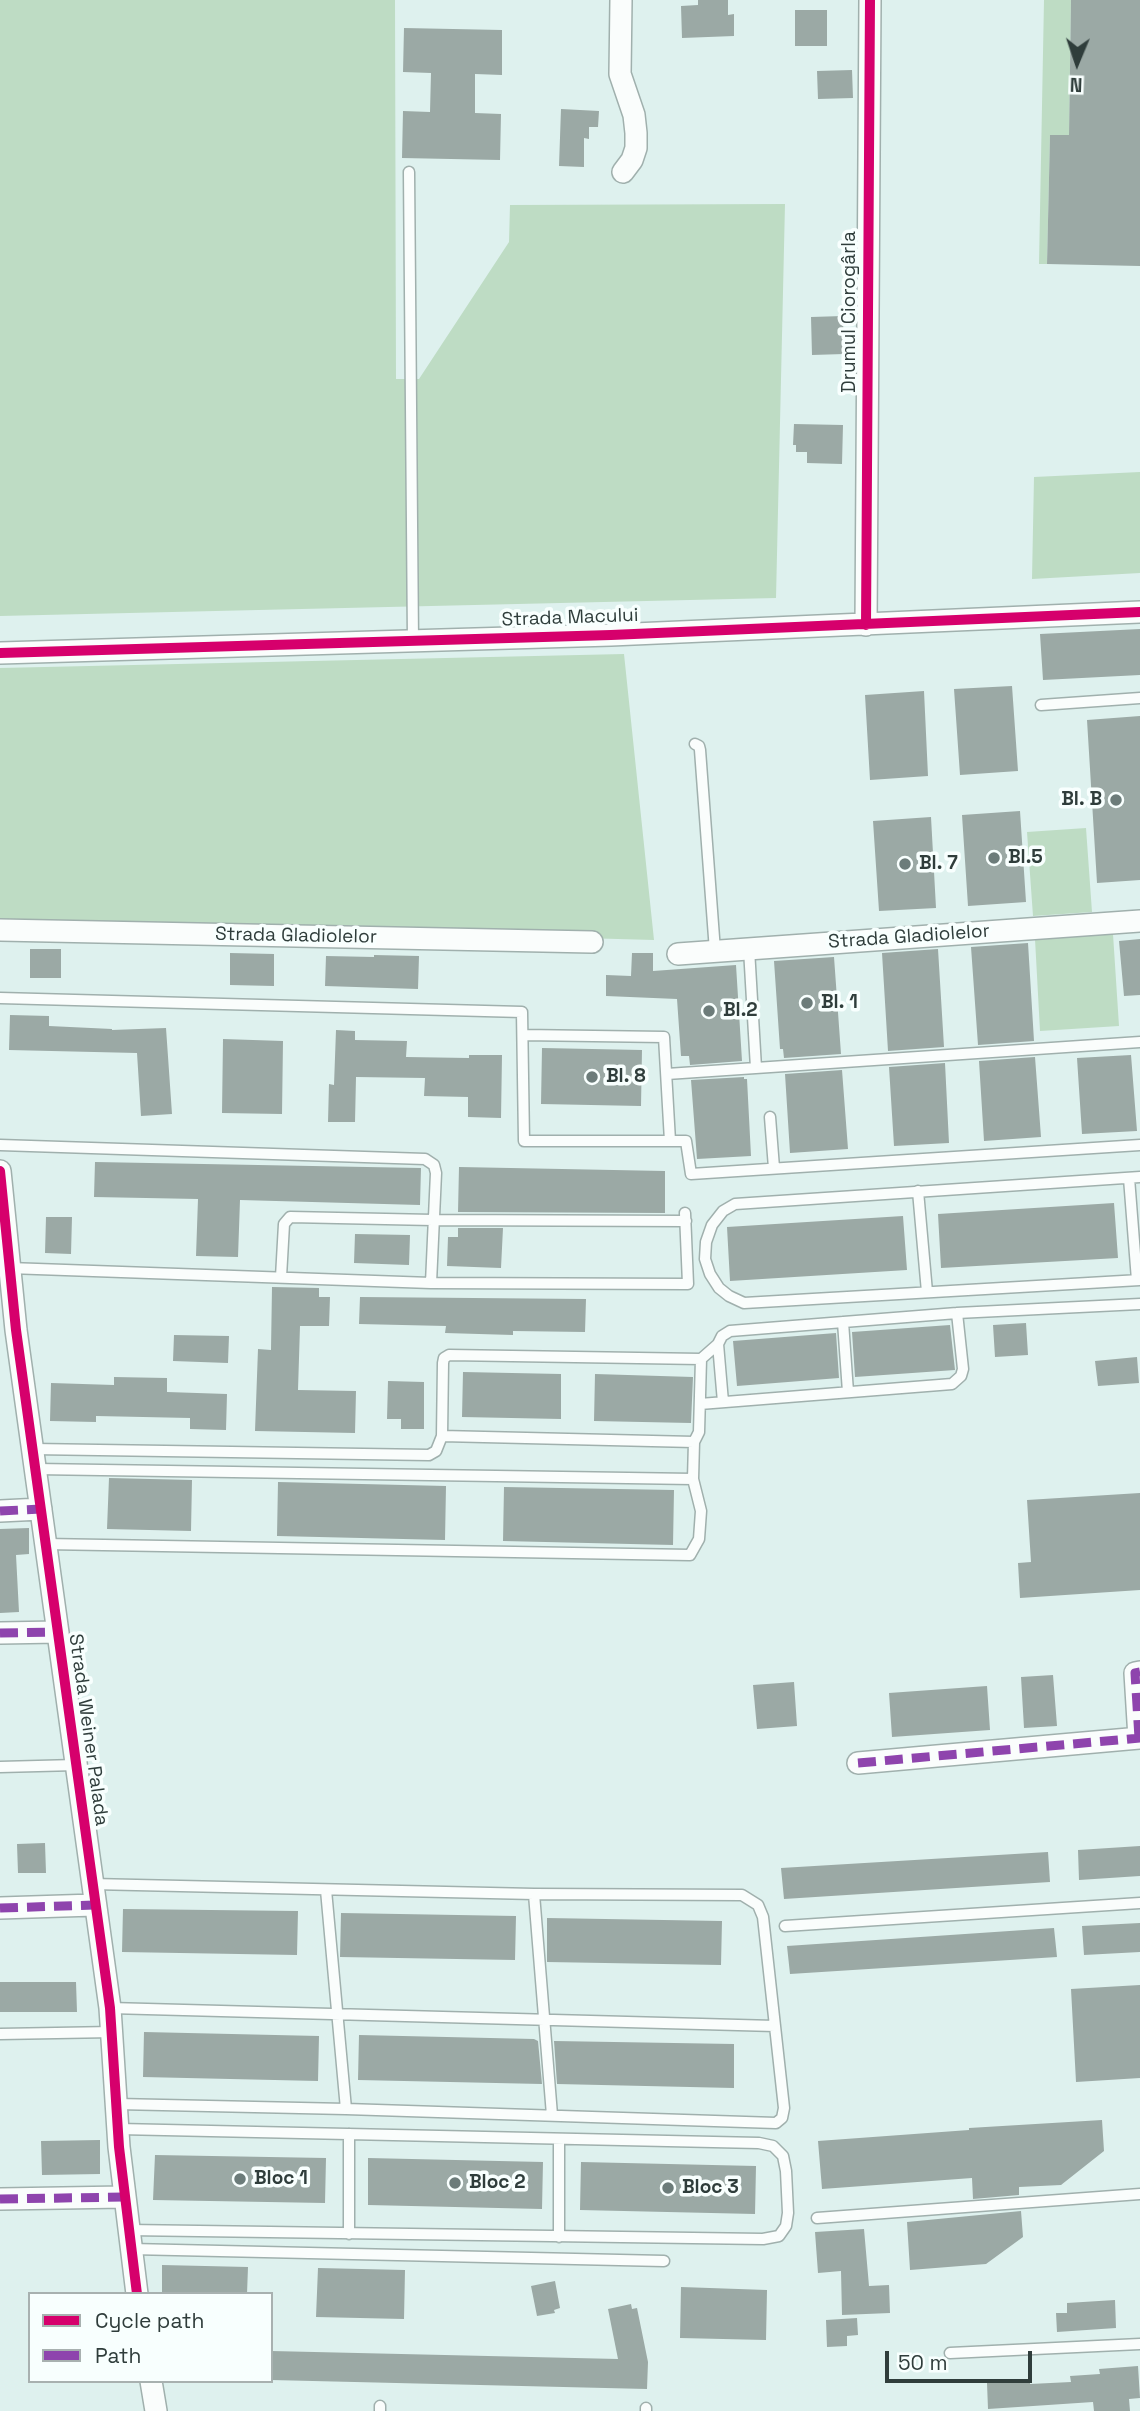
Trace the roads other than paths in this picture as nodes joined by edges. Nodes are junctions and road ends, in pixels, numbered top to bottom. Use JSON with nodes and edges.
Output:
{"nodes":[{"id":1,"x":621,"y":0,"type":"edge"},
{"id":2,"x":870,"y":0,"type":"edge"},
{"id":3,"x":409,"y":172,"type":"dead end"},
{"id":4,"x":623,"y":172,"type":"dead end"},
{"id":5,"x":1140,"y":612,"type":"edge"},
{"id":6,"x":866,"y":625,"type":"junction"},
{"id":7,"x":413,"y":641,"type":"junction"},
{"id":8,"x":0,"y":653,"type":"edge"},
{"id":9,"x":1140,"y":698,"type":"edge"},
{"id":10,"x":1041,"y":705,"type":"dead end"},
{"id":11,"x":695,"y":744,"type":"dead end"},
{"id":12,"x":1140,"y":921,"type":"edge"},
{"id":13,"x":0,"y":930,"type":"edge"},
{"id":14,"x":592,"y":942,"type":"dead end"},
{"id":15,"x":749,"y":949,"type":"junction"},
{"id":16,"x":715,"y":951,"type":"junction"},
{"id":17,"x":678,"y":954,"type":"dead end"},
{"id":18,"x":0,"y":999,"type":"edge"},
{"id":19,"x":523,"y":1035,"type":"junction"},
{"id":20,"x":1140,"y":1042,"type":"edge"},
{"id":21,"x":756,"y":1068,"type":"junction"},
{"id":22,"x":667,"y":1074,"type":"junction"},
{"id":23,"x":770,"y":1117,"type":"dead end"},
{"id":24,"x":670,"y":1141,"type":"junction"},
{"id":25,"x":0,"y":1145,"type":"edge"},
{"id":26,"x":1140,"y":1145,"type":"edge"},
{"id":27,"x":774,"y":1168,"type":"junction"},
{"id":28,"x":0,"y":1171,"type":"edge"},
{"id":29,"x":1135,"y":1177,"type":"edge"},
{"id":30,"x":918,"y":1191,"type":"junction"},
{"id":31,"x":433,"y":1220,"type":"junction"},
{"id":32,"x":3,"y":1235,"type":"edge"},
{"id":33,"x":9,"y":1268,"type":"junction"},
{"id":34,"x":281,"y":1277,"type":"junction"},
{"id":35,"x":1138,"y":1280,"type":"edge"},
{"id":36,"x":431,"y":1283,"type":"junction"},
{"id":37,"x":927,"y":1292,"type":"junction"},
{"id":38,"x":1140,"y":1304,"type":"edge"},
{"id":39,"x":957,"y":1313,"type":"junction"},
{"id":40,"x":843,"y":1322,"type":"junction"},
{"id":41,"x":718,"y":1344,"type":"junction"},
{"id":42,"x":701,"y":1359,"type":"junction"},
{"id":43,"x":848,"y":1392,"type":"junction"},
{"id":44,"x":723,"y":1402,"type":"junction"},
{"id":45,"x":700,"y":1404,"type":"junction"},
{"id":46,"x":442,"y":1436,"type":"junction"},
{"id":47,"x":694,"y":1442,"type":"junction"},
{"id":48,"x":34,"y":1459,"type":"junction"},
{"id":49,"x":693,"y":1479,"type":"junction"},
{"id":50,"x":41,"y":1509,"type":"junction"},
{"id":51,"x":0,"y":1511,"type":"edge"},
{"id":52,"x":45,"y":1544,"type":"junction"},
{"id":53,"x":58,"y":1632,"type":"junction"},
{"id":54,"x":0,"y":1633,"type":"edge"},
{"id":55,"x":1140,"y":1672,"type":"edge"},
{"id":56,"x":1139,"y":1738,"type":"edge"},
{"id":57,"x":858,"y":1763,"type":"dead end"},
{"id":58,"x":76,"y":1765,"type":"junction"},
{"id":59,"x":0,"y":1767,"type":"edge"},
{"id":60,"x":326,"y":1890,"type":"junction"},
{"id":61,"x":93,"y":1894,"type":"junction"},
{"id":62,"x":534,"y":1894,"type":"junction"},
{"id":63,"x":1140,"y":1903,"type":"edge"},
{"id":64,"x":0,"y":1908,"type":"edge"},
{"id":65,"x":785,"y":1926,"type":"dead end"},
{"id":66,"x":110,"y":2008,"type":"junction"},
{"id":67,"x":338,"y":2013,"type":"junction"},
{"id":68,"x":544,"y":2020,"type":"junction"},
{"id":69,"x":775,"y":2026,"type":"junction"},
{"id":70,"x":113,"y":2032,"type":"junction"},
{"id":71,"x":0,"y":2035,"type":"edge"},
{"id":72,"x":117,"y":2104,"type":"junction"},
{"id":73,"x":346,"y":2109,"type":"junction"},
{"id":74,"x":552,"y":2115,"type":"junction"},
{"id":75,"x":118,"y":2129,"type":"junction"},
{"id":76,"x":349,"y":2134,"type":"junction"},
{"id":77,"x":559,"y":2139,"type":"junction"},
{"id":78,"x":1140,"y":2194,"type":"edge"},
{"id":79,"x":124,"y":2197,"type":"junction"},
{"id":80,"x":0,"y":2199,"type":"edge"},
{"id":81,"x":817,"y":2218,"type":"dead end"},
{"id":82,"x":349,"y":2234,"type":"junction"},
{"id":83,"x":559,"y":2237,"type":"junction"},
{"id":84,"x":130,"y":2240,"type":"junction"},
{"id":85,"x":664,"y":2261,"type":"dead end"},
{"id":86,"x":137,"y":2292,"type":"edge"},
{"id":87,"x":1140,"y":2344,"type":"edge"},
{"id":88,"x":950,"y":2353,"type":"dead end"},
{"id":89,"x":151,"y":2383,"type":"edge"},
{"id":90,"x":156,"y":2411,"type":"edge"}],
"edges":[{"from":1,"to":4,"type":"street"},
{"from":2,"to":6,"type":"street","name":"Drumul Ciorogârla"},
{"from":3,"to":7,"type":"lane"},
{"from":5,"to":6,"type":"street","name":"Strada Macului"},
{"from":6,"to":7,"type":"street","name":"Strada Macului"},
{"from":7,"to":8,"type":"street","name":"Strada Macului"},
{"from":9,"to":10,"type":"lane"},
{"from":11,"to":16,"type":"lane"},
{"from":12,"to":15,"type":"street","name":"Strada Gladiolelor"},
{"from":13,"to":14,"type":"street","name":"Strada Gladiolelor"},
{"from":15,"to":16,"type":"street","name":"Strada Gladiolelor"},
{"from":15,"to":21,"type":"lane"},
{"from":16,"to":17,"type":"street","name":"Strada Gladiolelor"},
{"from":18,"to":19,"type":"lane"},
{"from":19,"to":22,"type":"lane"},
{"from":19,"to":24,"type":"lane"},
{"from":20,"to":21,"type":"lane"},
{"from":21,"to":22,"type":"lane"},
{"from":22,"to":24,"type":"lane"},
{"from":23,"to":27,"type":"lane"},
{"from":24,"to":27,"type":"lane"},
{"from":25,"to":31,"type":"lane"},
{"from":26,"to":27,"type":"lane"},
{"from":28,"to":32,"type":"street","name":"Strada Weiner Palada"},
{"from":29,"to":30,"type":"lane"},
{"from":29,"to":35,"type":"lane"},
{"from":30,"to":37,"type":"lane"},
{"from":30,"to":37,"type":"lane"},
{"from":31,"to":34,"type":"lane"},
{"from":31,"to":36,"type":"lane"},
{"from":31,"to":36,"type":"lane"},
{"from":32,"to":33,"type":"street","name":"Strada Weiner Palada"},
{"from":33,"to":34,"type":"lane"},
{"from":33,"to":48,"type":"street","name":"Strada Weiner Palada"},
{"from":34,"to":36,"type":"lane"},
{"from":35,"to":37,"type":"lane"},
{"from":38,"to":39,"type":"lane"},
{"from":39,"to":40,"type":"lane"},
{"from":39,"to":43,"type":"lane"},
{"from":40,"to":41,"type":"lane"},
{"from":40,"to":43,"type":"lane"},
{"from":41,"to":42,"type":"lane"},
{"from":41,"to":44,"type":"lane"},
{"from":42,"to":45,"type":"lane"},
{"from":42,"to":46,"type":"lane"},
{"from":43,"to":44,"type":"lane"},
{"from":44,"to":45,"type":"lane"},
{"from":45,"to":47,"type":"lane"},
{"from":46,"to":47,"type":"lane"},
{"from":46,"to":48,"type":"lane"},
{"from":47,"to":49,"type":"lane"},
{"from":48,"to":49,"type":"lane"},
{"from":48,"to":50,"type":"street","name":"Strada Weiner Palada"},
{"from":49,"to":52,"type":"lane"},
{"from":50,"to":51,"type":"street"},
{"from":50,"to":52,"type":"street","name":"Strada Weiner Palada"},
{"from":52,"to":53,"type":"street","name":"Strada Weiner Palada"},
{"from":53,"to":54,"type":"street"},
{"from":53,"to":58,"type":"street","name":"Strada Weiner Palada"},
{"from":55,"to":56,"type":"street"},
{"from":56,"to":57,"type":"street"},
{"from":58,"to":59,"type":"lane"},
{"from":58,"to":61,"type":"street","name":"Strada Weiner Palada"},
{"from":60,"to":61,"type":"lane"},
{"from":60,"to":62,"type":"lane"},
{"from":60,"to":67,"type":"lane"},
{"from":61,"to":64,"type":"street"},
{"from":61,"to":66,"type":"street","name":"Strada Weiner Palada"},
{"from":62,"to":68,"type":"lane"},
{"from":62,"to":69,"type":"lane"},
{"from":63,"to":65,"type":"lane"},
{"from":66,"to":67,"type":"lane"},
{"from":66,"to":70,"type":"street","name":"Strada Weiner Palada"},
{"from":67,"to":68,"type":"lane"},
{"from":67,"to":73,"type":"lane"},
{"from":68,"to":69,"type":"lane"},
{"from":68,"to":74,"type":"lane"},
{"from":69,"to":74,"type":"lane"},
{"from":70,"to":71,"type":"lane"},
{"from":70,"to":72,"type":"street","name":"Strada Weiner Palada"},
{"from":72,"to":73,"type":"lane"},
{"from":72,"to":75,"type":"street","name":"Strada Weiner Palada"},
{"from":73,"to":74,"type":"lane"},
{"from":75,"to":76,"type":"lane"},
{"from":75,"to":79,"type":"street","name":"Strada Weiner Palada"},
{"from":76,"to":77,"type":"lane"},
{"from":76,"to":82,"type":"lane"},
{"from":77,"to":83,"type":"lane"},
{"from":77,"to":83,"type":"lane"},
{"from":78,"to":81,"type":"lane"},
{"from":79,"to":80,"type":"street"},
{"from":79,"to":84,"type":"street","name":"Strada Weiner Palada"},
{"from":82,"to":83,"type":"lane"},
{"from":82,"to":84,"type":"lane"},
{"from":84,"to":85,"type":"lane"},
{"from":84,"to":86,"type":"street","name":"Strada Weiner Palada"},
{"from":87,"to":88,"type":"lane"},
{"from":89,"to":90,"type":"street"}]}
